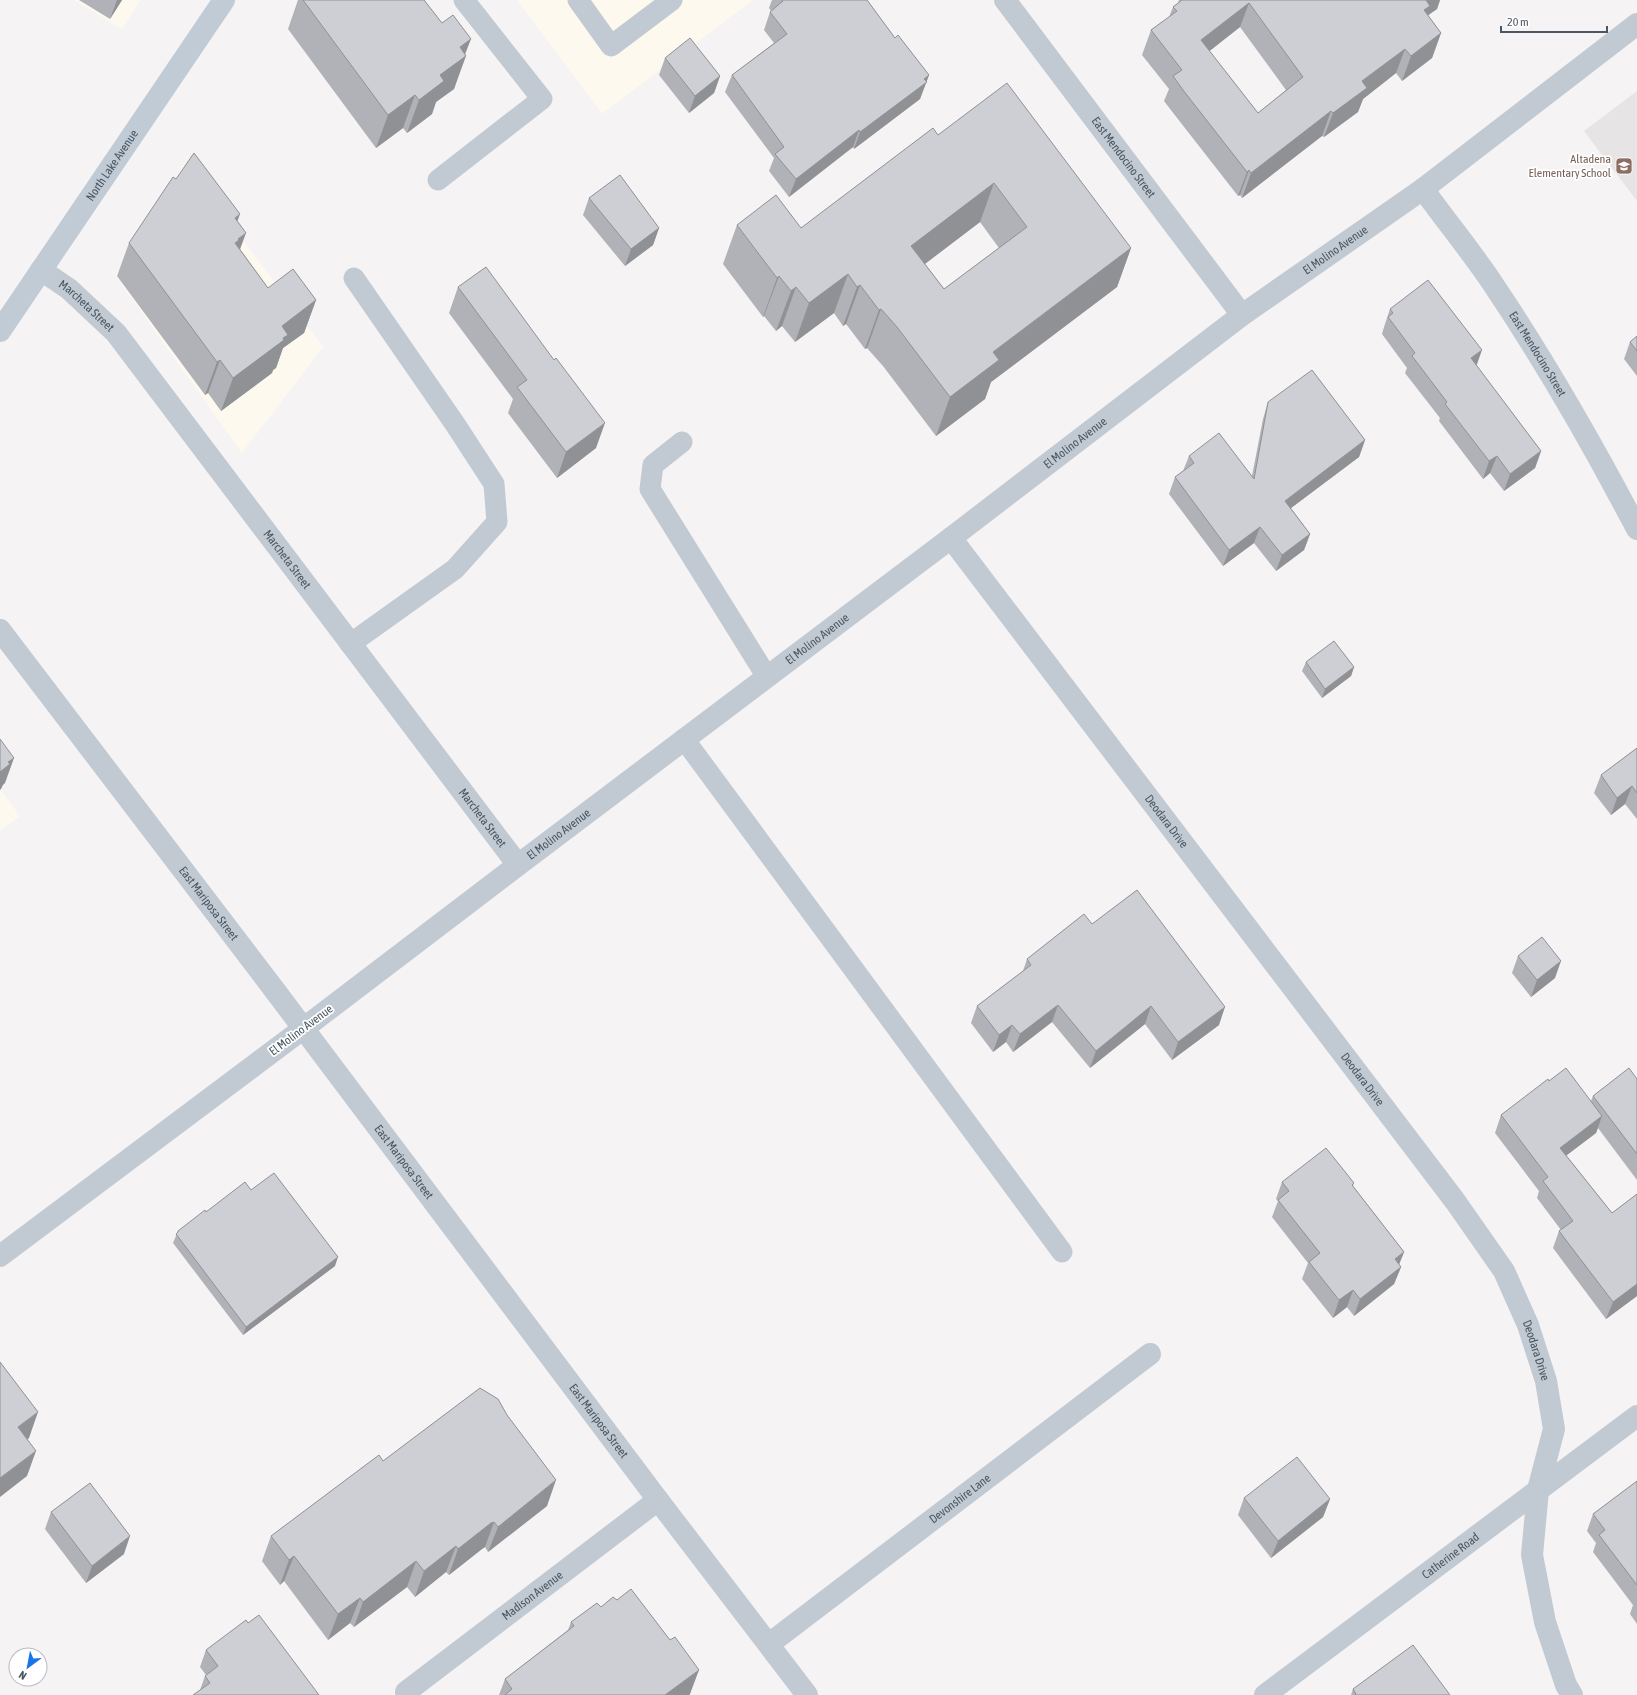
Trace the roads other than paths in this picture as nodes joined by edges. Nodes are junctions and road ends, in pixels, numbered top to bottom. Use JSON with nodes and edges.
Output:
{"nodes":[{"id":1,"x":224,"y":0,"type":"edge"},
{"id":2,"x":464,"y":0,"type":"edge"},
{"id":3,"x":578,"y":0,"type":"edge"},
{"id":4,"x":672,"y":0,"type":"edge"},
{"id":5,"x":1005,"y":0,"type":"edge"},
{"id":6,"x":1637,"y":24,"type":"edge"},
{"id":7,"x":438,"y":180,"type":"dead end"},
{"id":8,"x":1423,"y":189,"type":"junction"},
{"id":9,"x":41,"y":270,"type":"junction"},
{"id":10,"x":354,"y":278,"type":"dead end"},
{"id":11,"x":1242,"y":315,"type":"junction"},
{"id":12,"x":0,"y":331,"type":"edge"},
{"id":13,"x":682,"y":442,"type":"dead end"},
{"id":14,"x":1637,"y":530,"type":"edge"},
{"id":15,"x":951,"y":538,"type":"junction"},
{"id":16,"x":0,"y":630,"type":"edge"},
{"id":17,"x":350,"y":644,"type":"junction"},
{"id":18,"x":767,"y":676,"type":"junction"},
{"id":19,"x":684,"y":739,"type":"junction"},
{"id":20,"x":518,"y":865,"type":"junction"},
{"id":21,"x":304,"y":1028,"type":"junction"},
{"id":22,"x":1062,"y":1252,"type":"dead end"},
{"id":23,"x":0,"y":1256,"type":"edge"},
{"id":24,"x":1150,"y":1354,"type":"dead end"},
{"id":25,"x":1637,"y":1416,"type":"edge"},
{"id":26,"x":1538,"y":1490,"type":"junction"},
{"id":27,"x":658,"y":1500,"type":"junction"},
{"id":28,"x":770,"y":1644,"type":"junction"},
{"id":29,"x":406,"y":1692,"type":"dead end"},
{"id":30,"x":807,"y":1695,"type":"edge"},
{"id":31,"x":1265,"y":1695,"type":"edge"},
{"id":32,"x":1572,"y":1695,"type":"edge"}],
"edges":[{"from":1,"to":9,"type":"main road","name":"North Lake Avenue"},
{"from":2,"to":7,"type":"lane"},
{"from":3,"to":4,"type":"lane"},
{"from":5,"to":11,"type":"street","name":"East Mendocino Street"},
{"from":6,"to":8,"type":"street","name":"El Molino Avenue"},
{"from":8,"to":11,"type":"street","name":"El Molino Avenue"},
{"from":8,"to":14,"type":"street","name":"East Mendocino Street"},
{"from":9,"to":12,"type":"main road","name":"North Lake Avenue"},
{"from":9,"to":17,"type":"street","name":"Marcheta Street"},
{"from":10,"to":17,"type":"lane"},
{"from":11,"to":15,"type":"street","name":"El Molino Avenue"},
{"from":13,"to":18,"type":"lane"},
{"from":15,"to":18,"type":"street","name":"El Molino Avenue"},
{"from":15,"to":26,"type":"street","name":"Deodara Drive"},
{"from":16,"to":21,"type":"street","name":"East Mariposa Street"},
{"from":17,"to":20,"type":"street","name":"Marcheta Street"},
{"from":18,"to":19,"type":"street","name":"El Molino Avenue"},
{"from":19,"to":20,"type":"street","name":"El Molino Avenue"},
{"from":19,"to":22,"type":"lane"},
{"from":20,"to":21,"type":"street","name":"El Molino Avenue"},
{"from":21,"to":23,"type":"street","name":"El Molino Avenue"},
{"from":21,"to":27,"type":"street","name":"East Mariposa Street"},
{"from":24,"to":28,"type":"street","name":"Devonshire Lane"},
{"from":25,"to":26,"type":"street","name":"Catherine Road"},
{"from":26,"to":31,"type":"street","name":"Catherine Road"},
{"from":26,"to":32,"type":"street","name":"Deodara Drive"},
{"from":27,"to":28,"type":"street","name":"East Mariposa Street"},
{"from":27,"to":29,"type":"street","name":"Madison Avenue"},
{"from":28,"to":30,"type":"street","name":"East Mariposa Street"}]}
